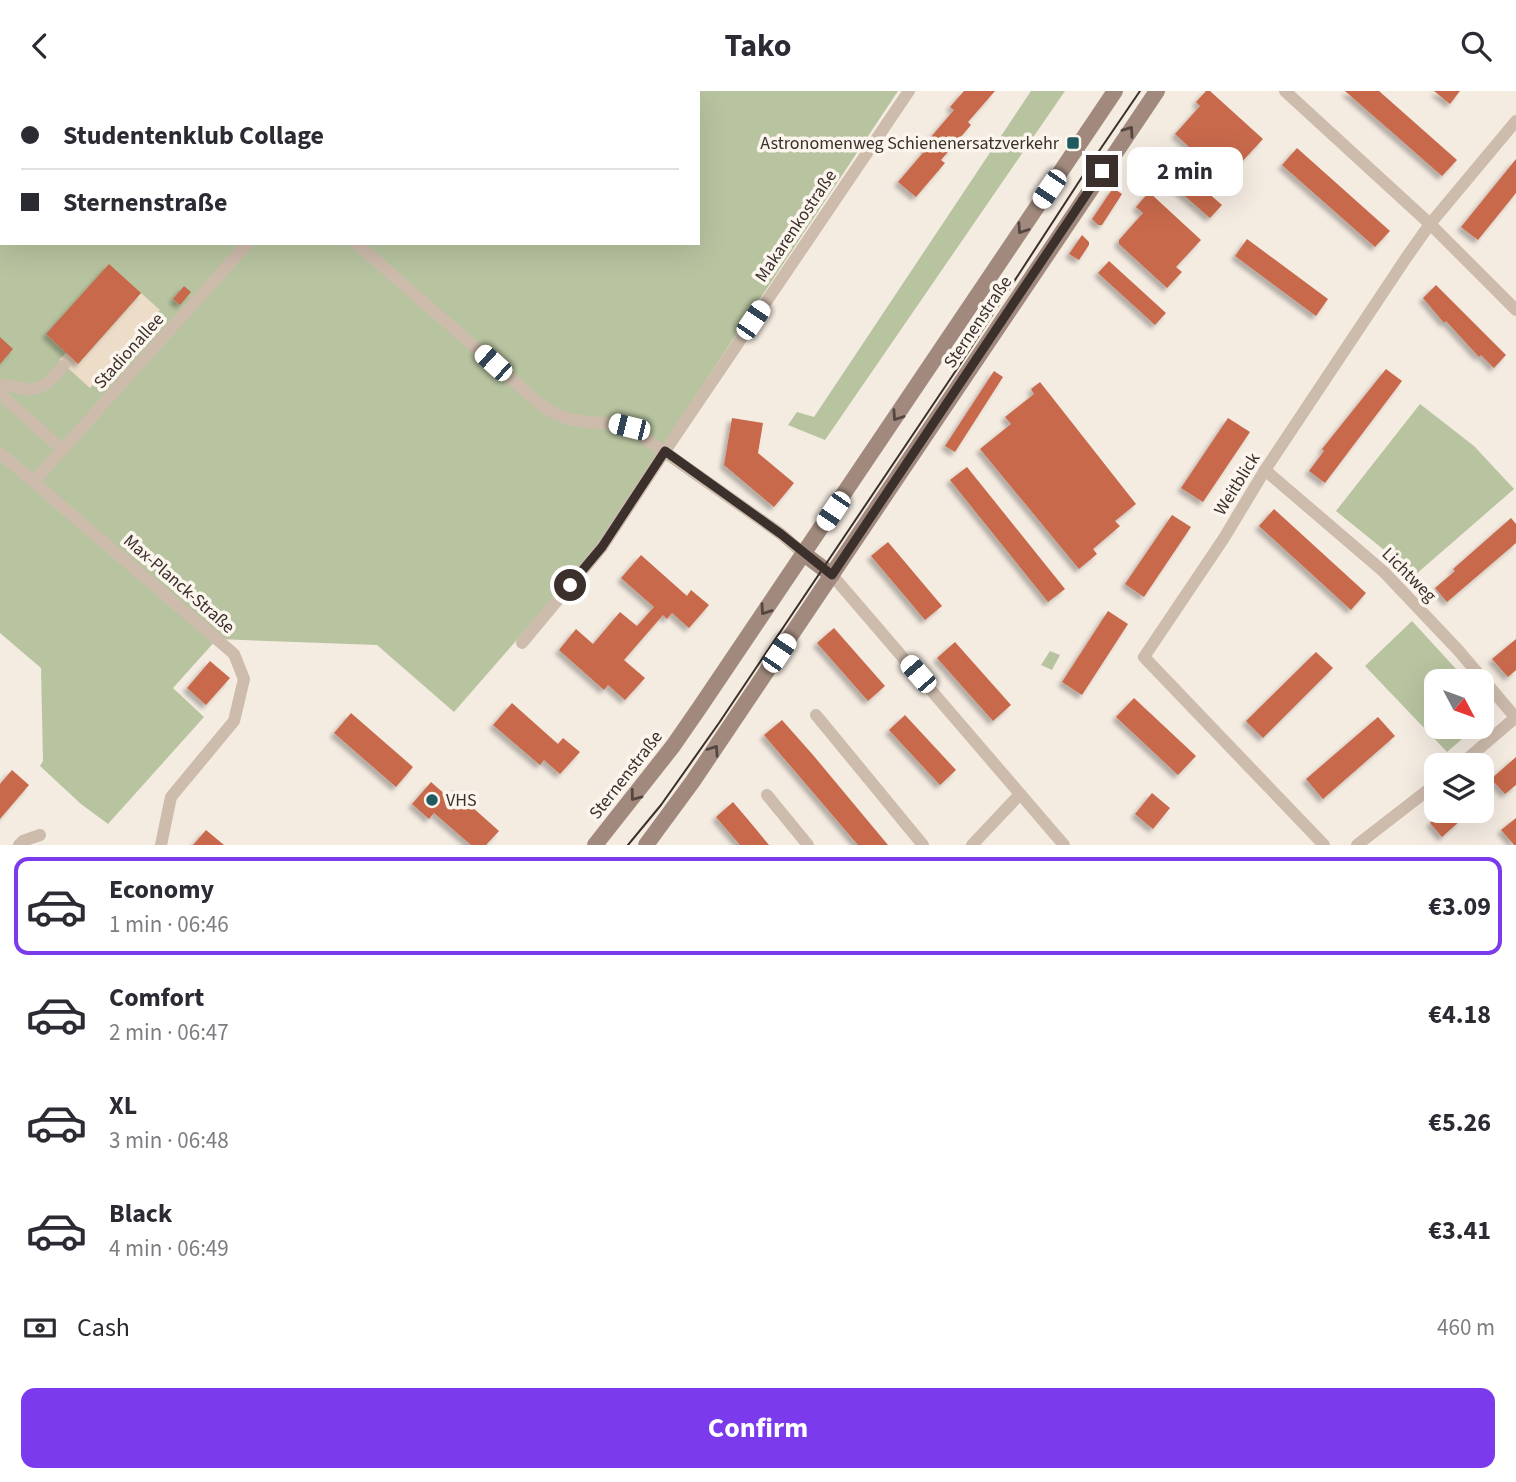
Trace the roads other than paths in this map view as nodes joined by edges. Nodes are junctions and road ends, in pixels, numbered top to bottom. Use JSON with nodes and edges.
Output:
{"nodes":[{"id":1,"x":909,"y":91,"type":"edge"},
{"id":2,"x":1115,"y":91,"type":"edge"},
{"id":3,"x":1157,"y":91,"type":"edge"},
{"id":4,"x":1285,"y":91,"type":"edge"},
{"id":5,"x":1516,"y":121,"type":"edge"},
{"id":6,"x":1430,"y":224,"type":"junction"},
{"id":7,"x":246,"y":245,"type":"edge"},
{"id":8,"x":358,"y":245,"type":"edge"},
{"id":9,"x":1516,"y":310,"type":"edge"},
{"id":10,"x":64,"y":365,"type":"dead end"},
{"id":11,"x":0,"y":393,"type":"edge"},
{"id":12,"x":63,"y":450,"type":"junction"},
{"id":13,"x":665,"y":451,"type":"junction"},
{"id":14,"x":0,"y":453,"type":"edge"},
{"id":15,"x":1265,"y":470,"type":"junction"},
{"id":16,"x":34,"y":481,"type":"junction"},
{"id":17,"x":804,"y":554,"type":"junction"},
{"id":18,"x":832,"y":575,"type":"junction"},
{"id":19,"x":522,"y":643,"type":"dead end"},
{"id":20,"x":816,"y":715,"type":"dead end"},
{"id":21,"x":1516,"y":717,"type":"edge"},
{"id":22,"x":1474,"y":753,"type":"edge"},
{"id":23,"x":1424,"y":793,"type":"edge"},
{"id":24,"x":1020,"y":794,"type":"junction"},
{"id":25,"x":767,"y":795,"type":"dead end"},
{"id":26,"x":40,"y":835,"type":"dead end"},
{"id":27,"x":19,"y":845,"type":"edge"},
{"id":28,"x":161,"y":845,"type":"edge"},
{"id":29,"x":595,"y":845,"type":"edge"},
{"id":30,"x":646,"y":845,"type":"edge"},
{"id":31,"x":808,"y":845,"type":"edge"},
{"id":32,"x":923,"y":845,"type":"edge"},
{"id":33,"x":972,"y":845,"type":"edge"},
{"id":34,"x":1064,"y":845,"type":"edge"},
{"id":35,"x":1324,"y":845,"type":"edge"},
{"id":36,"x":1357,"y":845,"type":"edge"}],
"edges":[{"from":1,"to":13,"type":"street","name":"Makarenkostraße"},
{"from":2,"to":17,"type":"street","name":"Sternenstraße","one_way":true},
{"from":18,"to":3,"type":"street","name":"Sternenstraße","one_way":true},
{"from":4,"to":6,"type":"street"},
{"from":5,"to":6,"type":"street","name":"Weitblick"},
{"from":6,"to":9,"type":"street"},
{"from":6,"to":15,"type":"street","name":"Weitblick"},
{"from":7,"to":12,"type":"street","name":"Stadionallee"},
{"from":8,"to":13,"type":"street"},
{"from":10,"to":11,"type":"street"},
{"from":11,"to":12,"type":"street"},
{"from":12,"to":16,"type":"street","name":"Stadionallee"},
{"from":13,"to":17,"type":"street"},
{"from":13,"to":19,"type":"street","name":"Makarenkostraße"},
{"from":14,"to":16,"type":"street","name":"Max-Planck-Straße"},
{"from":15,"to":21,"type":"street","name":"Lichtweg"},
{"from":15,"to":35,"type":"street","name":"Weitblick"},
{"from":16,"to":28,"type":"street","name":"Max-Planck-Straße"},
{"from":17,"to":18,"type":"street"},
{"from":17,"to":29,"type":"street","name":"Sternenstraße","one_way":true},
{"from":18,"to":24,"type":"street"},
{"from":30,"to":18,"type":"street","name":"Sternenstraße","one_way":true},
{"from":20,"to":32,"type":"street"},
{"from":21,"to":22,"type":"street"},
{"from":23,"to":36,"type":"street"},
{"from":24,"to":33,"type":"street"},
{"from":24,"to":34,"type":"street"},
{"from":25,"to":31,"type":"street"},
{"from":26,"to":27,"type":"street"}]}
